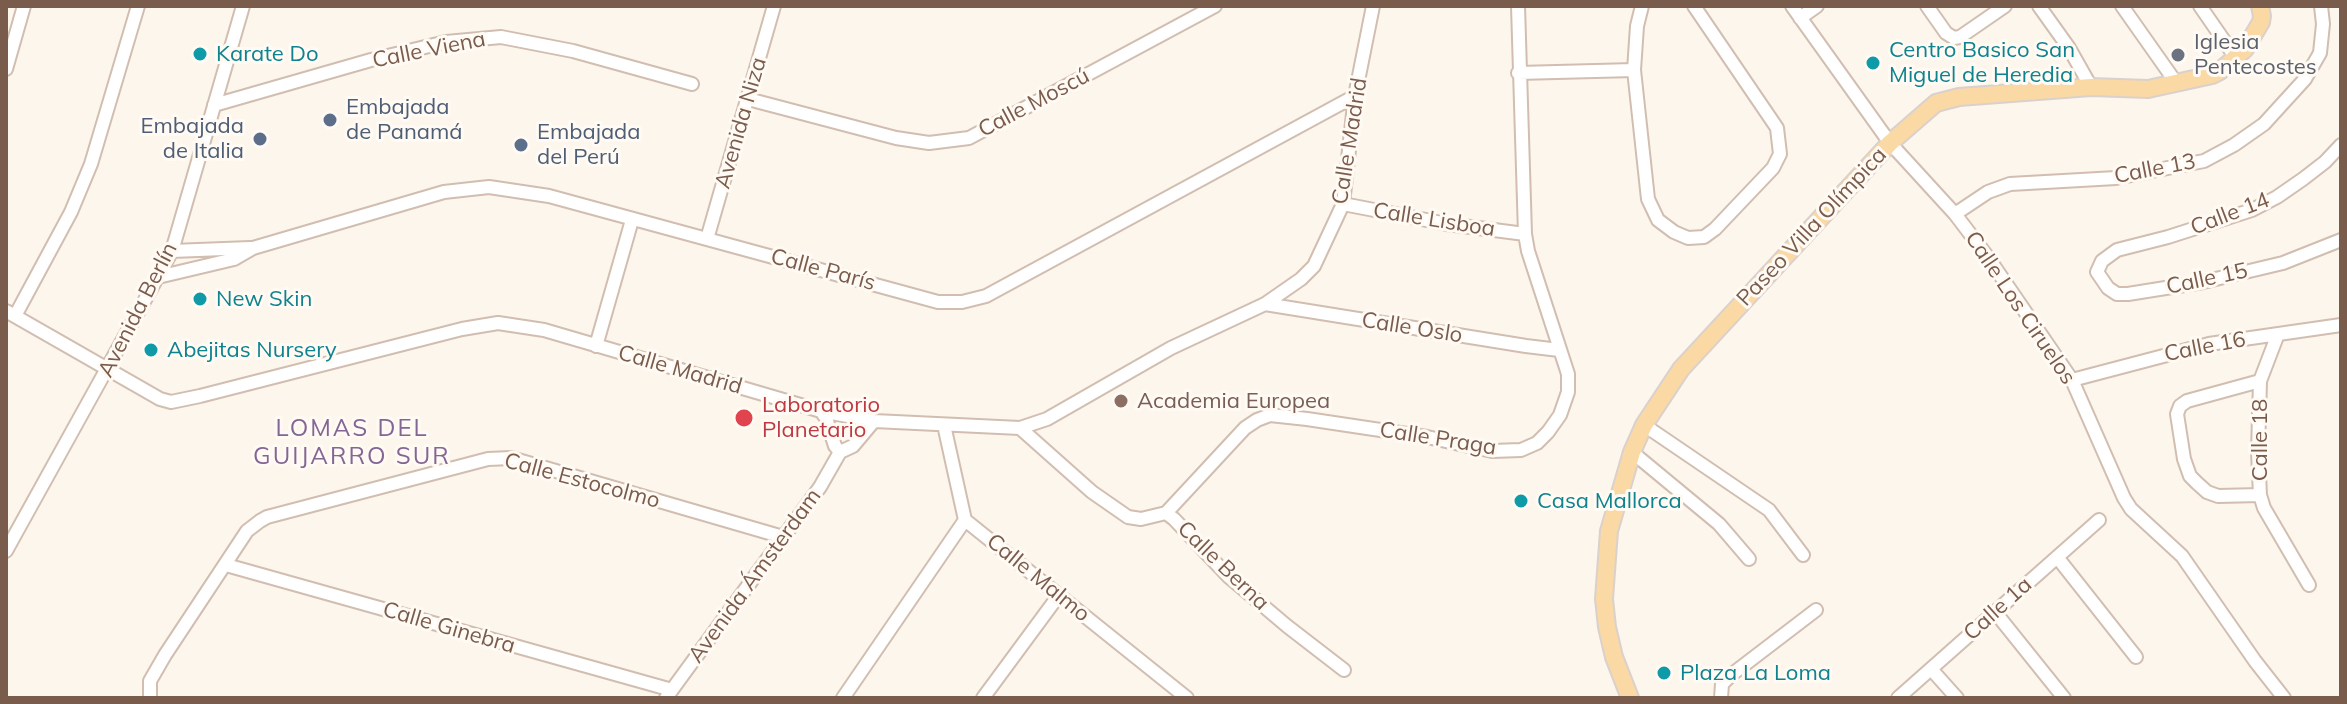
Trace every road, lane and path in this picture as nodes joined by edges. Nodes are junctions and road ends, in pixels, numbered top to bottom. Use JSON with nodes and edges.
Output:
{"nodes":[{"id":1,"x":24,"y":6,"type":"edge"},
{"id":2,"x":138,"y":6,"type":"edge"},
{"id":3,"x":243,"y":6,"type":"edge"},
{"id":4,"x":774,"y":6,"type":"edge"},
{"id":5,"x":1215,"y":6,"type":"edge"},
{"id":6,"x":1373,"y":6,"type":"edge"},
{"id":7,"x":1518,"y":6,"type":"edge"},
{"id":8,"x":1642,"y":6,"type":"edge"},
{"id":9,"x":1694,"y":6,"type":"edge"},
{"id":10,"x":1792,"y":6,"type":"edge"},
{"id":11,"x":1817,"y":6,"type":"edge"},
{"id":12,"x":1927,"y":6,"type":"edge"},
{"id":13,"x":2005,"y":6,"type":"edge"},
{"id":14,"x":2039,"y":6,"type":"edge"},
{"id":15,"x":2122,"y":6,"type":"edge"},
{"id":16,"x":2200,"y":6,"type":"edge"},
{"id":17,"x":2260,"y":6,"type":"edge"},
{"id":18,"x":2321,"y":6,"type":"edge"},
{"id":19,"x":1800,"y":18,"type":"junction"},
{"id":20,"x":2236,"y":58,"type":"junction"},
{"id":21,"x":6,"y":69,"type":"edge"},
{"id":22,"x":1634,"y":70,"type":"junction"},
{"id":23,"x":1518,"y":73,"type":"junction"},
{"id":24,"x":692,"y":84,"type":"dead end"},
{"id":25,"x":2177,"y":84,"type":"junction"},
{"id":26,"x":2091,"y":87,"type":"junction"},
{"id":27,"x":1355,"y":96,"type":"junction"},
{"id":28,"x":748,"y":99,"type":"junction"},
{"id":29,"x":214,"y":105,"type":"junction"},
{"id":30,"x":1890,"y":143,"type":"junction"},
{"id":31,"x":2341,"y":145,"type":"edge"},
{"id":32,"x":1343,"y":204,"type":"junction"},
{"id":33,"x":1955,"y":214,"type":"junction"},
{"id":34,"x":632,"y":220,"type":"junction"},
{"id":35,"x":1525,"y":234,"type":"junction"},
{"id":36,"x":707,"y":239,"type":"junction"},
{"id":37,"x":2341,"y":240,"type":"edge"},
{"id":38,"x":253,"y":248,"type":"junction"},
{"id":39,"x":172,"y":251,"type":"junction"},
{"id":40,"x":2106,"y":256,"type":"joint"},
{"id":41,"x":158,"y":277,"type":"junction"},
{"id":42,"x":1265,"y":304,"type":"junction"},
{"id":43,"x":11,"y":313,"type":"edge"},
{"id":44,"x":2341,"y":325,"type":"edge"},
{"id":45,"x":2278,"y":334,"type":"junction"},
{"id":46,"x":596,"y":346,"type":"junction"},
{"id":47,"x":1559,"y":350,"type":"junction"},
{"id":48,"x":107,"y":370,"type":"junction"},
{"id":49,"x":2072,"y":380,"type":"junction"},
{"id":50,"x":2260,"y":381,"type":"junction"},
{"id":51,"x":821,"y":411,"type":"junction"},
{"id":52,"x":874,"y":421,"type":"junction"},
{"id":53,"x":944,"y":425,"type":"junction"},
{"id":54,"x":1644,"y":425,"type":"junction"},
{"id":55,"x":1020,"y":428,"type":"junction"},
{"id":56,"x":840,"y":452,"type":"junction"},
{"id":57,"x":1632,"y":452,"type":"junction"},
{"id":58,"x":2260,"y":495,"type":"junction"},
{"id":59,"x":1166,"y":513,"type":"junction"},
{"id":60,"x":965,"y":520,"type":"junction"},
{"id":61,"x":2099,"y":520,"type":"dead end"},
{"id":62,"x":783,"y":537,"type":"junction"},
{"id":63,"x":6,"y":551,"type":"edge"},
{"id":64,"x":1803,"y":555,"type":"dead end"},
{"id":65,"x":2057,"y":557,"type":"junction"},
{"id":66,"x":1749,"y":559,"type":"dead end"},
{"id":67,"x":226,"y":565,"type":"junction"},
{"id":68,"x":2309,"y":585,"type":"dead end"},
{"id":69,"x":1059,"y":595,"type":"junction"},
{"id":70,"x":1816,"y":610,"type":"dead end"},
{"id":71,"x":1995,"y":612,"type":"junction"},
{"id":72,"x":2136,"y":657,"type":"dead end"},
{"id":73,"x":1931,"y":669,"type":"junction"},
{"id":74,"x":1344,"y":670,"type":"dead end"},
{"id":75,"x":669,"y":694,"type":"edge"},
{"id":76,"x":986,"y":694,"type":"edge"},
{"id":77,"x":150,"y":698,"type":"edge"},
{"id":78,"x":843,"y":698,"type":"edge"},
{"id":79,"x":1002,"y":698,"type":"edge"},
{"id":80,"x":1187,"y":698,"type":"edge"},
{"id":81,"x":1630,"y":698,"type":"edge"},
{"id":82,"x":1721,"y":698,"type":"edge"},
{"id":83,"x":1898,"y":698,"type":"edge"},
{"id":84,"x":1957,"y":698,"type":"edge"},
{"id":85,"x":2064,"y":698,"type":"edge"},
{"id":86,"x":2284,"y":698,"type":"edge"}],
"edges":[{"from":1,"to":21,"type":"street"},
{"from":2,"to":43,"type":"street"},
{"from":3,"to":29,"type":"street","name":"Avenida Berlín"},
{"from":4,"to":28,"type":"street","name":"Avenida Niza"},
{"from":5,"to":28,"type":"street","name":"Calle Moscú"},
{"from":6,"to":27,"type":"street","name":"Calle Madrid"},
{"from":7,"to":23,"type":"street","name":"Calle Praga"},
{"from":8,"to":22,"type":"street"},
{"from":9,"to":22,"type":"street"},
{"from":10,"to":19,"type":"street","name":"Calle Los Ciruelos"},
{"from":11,"to":19,"type":"street"},
{"from":12,"to":13,"type":"street"},
{"from":14,"to":26,"type":"street"},
{"from":15,"to":25,"type":"street"},
{"from":16,"to":20,"type":"street"},
{"from":17,"to":20,"type":"main road","name":"Paseo Villa Olímpica"},
{"from":18,"to":33,"type":"street","name":"Calle 13"},
{"from":19,"to":30,"type":"street","name":"Calle Los Ciruelos"},
{"from":20,"to":25,"type":"main road","name":"Paseo Villa Olímpica"},
{"from":22,"to":23,"type":"street"},
{"from":23,"to":35,"type":"street","name":"Calle Praga"},
{"from":24,"to":29,"type":"street","name":"Calle Viena"},
{"from":25,"to":26,"type":"main road","name":"Paseo Villa Olímpica"},
{"from":26,"to":30,"type":"main road","name":"Paseo Villa Olímpica"},
{"from":27,"to":32,"type":"street","name":"Calle Madrid"},
{"from":27,"to":36,"type":"street","name":"Calle París"},
{"from":28,"to":36,"type":"street","name":"Avenida Niza"},
{"from":29,"to":39,"type":"street","name":"Avenida Berlín"},
{"from":30,"to":33,"type":"street","name":"Calle Los Ciruelos"},
{"from":30,"to":54,"type":"main road","name":"Paseo Villa Olímpica"},
{"from":31,"to":40,"type":"street","name":"Calle 14"},
{"from":32,"to":35,"type":"street","name":"Calle Lisboa"},
{"from":32,"to":42,"type":"street","name":"Calle Madrid"},
{"from":33,"to":49,"type":"street","name":"Calle Los Ciruelos"},
{"from":34,"to":36,"type":"street","name":"Calle París"},
{"from":34,"to":38,"type":"street","name":"Calle París"},
{"from":34,"to":46,"type":"street"},
{"from":35,"to":47,"type":"street","name":"Calle Praga"},
{"from":37,"to":40,"type":"street","name":"Calle 15"},
{"from":38,"to":39,"type":"street","name":"Calle París"},
{"from":38,"to":41,"type":"street","name":"Calle París"},
{"from":39,"to":41,"type":"street","name":"Avenida Berlín"},
{"from":41,"to":48,"type":"street","name":"Avenida Berlín"},
{"from":42,"to":47,"type":"street","name":"Calle Oslo"},
{"from":42,"to":55,"type":"street","name":"Calle Madrid"},
{"from":43,"to":48,"type":"street","name":"Calle Madrid"},
{"from":44,"to":45,"type":"street","name":"Calle 16"},
{"from":45,"to":49,"type":"street","name":"Calle 16"},
{"from":45,"to":50,"type":"street","name":"Calle 18"},
{"from":46,"to":48,"type":"street","name":"Calle Madrid"},
{"from":46,"to":51,"type":"street","name":"Calle Madrid"},
{"from":47,"to":59,"type":"street","name":"Calle Praga"},
{"from":48,"to":63,"type":"street","name":"Avenida Berlín"},
{"from":49,"to":86,"type":"street","name":"Calle Los Ciruelos"},
{"from":50,"to":58,"type":"street","name":"Calle 18"},
{"from":50,"to":58,"type":"street"},
{"from":51,"to":52,"type":"street","name":"Calle Madrid"},
{"from":51,"to":56,"type":"street"},
{"from":52,"to":53,"type":"street","name":"Calle Madrid"},
{"from":52,"to":56,"type":"street","name":"Avenida Ámsterdam"},
{"from":53,"to":55,"type":"street","name":"Calle Madrid"},
{"from":53,"to":60,"type":"street","name":"Calle Malmo"},
{"from":54,"to":57,"type":"main road","name":"Paseo Villa Olímpica"},
{"from":54,"to":64,"type":"street"},
{"from":55,"to":59,"type":"street","name":"Calle Berna"},
{"from":56,"to":62,"type":"street","name":"Avenida Ámsterdam"},
{"from":57,"to":66,"type":"street"},
{"from":57,"to":81,"type":"main road","name":"Paseo Villa Olímpica"},
{"from":58,"to":68,"type":"street","name":"Calle 18"},
{"from":59,"to":74,"type":"street","name":"Calle Berna"},
{"from":60,"to":69,"type":"street","name":"Calle Malmo"},
{"from":60,"to":78,"type":"street"},
{"from":61,"to":65,"type":"street","name":"Calle 1a"},
{"from":62,"to":67,"type":"street","name":"Calle Estocolmo"},
{"from":62,"to":75,"type":"street","name":"Avenida Ámsterdam"},
{"from":65,"to":71,"type":"street","name":"Calle 1a"},
{"from":65,"to":72,"type":"street"},
{"from":67,"to":75,"type":"street","name":"Calle Ginebra"},
{"from":67,"to":77,"type":"street","name":"Calle Estocolmo"},
{"from":69,"to":76,"type":"street"},
{"from":69,"to":80,"type":"street","name":"Calle Malmo"},
{"from":70,"to":82,"type":"street"},
{"from":71,"to":73,"type":"street","name":"Calle 1a"},
{"from":71,"to":85,"type":"street"},
{"from":73,"to":83,"type":"street","name":"Calle 1a"},
{"from":73,"to":84,"type":"street"},
{"from":76,"to":79,"type":"street"}]}
